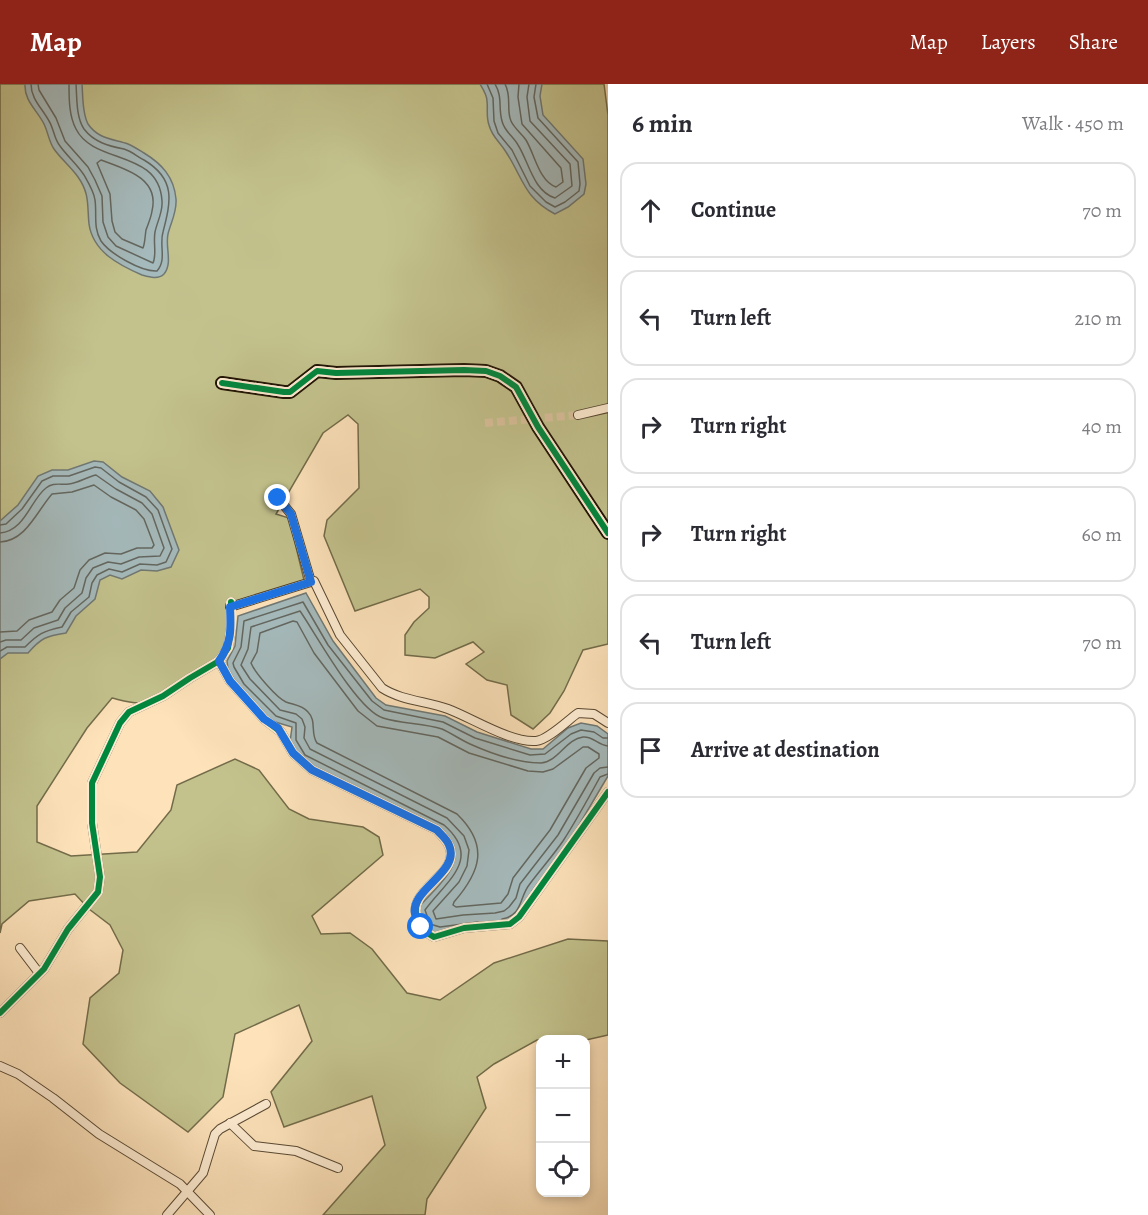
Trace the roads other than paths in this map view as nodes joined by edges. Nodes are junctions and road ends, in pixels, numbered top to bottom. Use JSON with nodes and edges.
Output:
{"nodes":[{"id":1,"x":222,"y":383,"type":"dead end"},
{"id":2,"x":608,"y":408,"type":"edge"},
{"id":3,"x":578,"y":415,"type":"tunnel mouth"},
{"id":4,"x":278,"y":498,"type":"dead end"},
{"id":5,"x":608,"y":534,"type":"edge"},
{"id":6,"x":311,"y":582,"type":"junction"},
{"id":7,"x":219,"y":661,"type":"junction"},
{"id":8,"x":608,"y":723,"type":"edge"},
{"id":9,"x":608,"y":792,"type":"edge"},
{"id":10,"x":20,"y":948,"type":"dead end"},
{"id":11,"x":39,"y":973,"type":"junction"},
{"id":12,"x":0,"y":1013,"type":"edge"},
{"id":13,"x":0,"y":1066,"type":"edge"},
{"id":14,"x":266,"y":1104,"type":"dead end"},
{"id":15,"x":230,"y":1123,"type":"junction"},
{"id":16,"x":338,"y":1168,"type":"dead end"},
{"id":17,"x":188,"y":1191,"type":"junction"},
{"id":18,"x":167,"y":1215,"type":"edge"},
{"id":19,"x":210,"y":1215,"type":"edge"}],
"edges":[{"from":1,"to":5,"type":"street"},
{"from":2,"to":3,"type":"street"},
{"from":4,"to":6,"type":"street"},
{"from":6,"to":7,"type":"street"},
{"from":6,"to":8,"type":"street"},
{"from":7,"to":9,"type":"street"},
{"from":7,"to":11,"type":"street"},
{"from":10,"to":11,"type":"street"},
{"from":11,"to":12,"type":"street"},
{"from":13,"to":17,"type":"street"},
{"from":14,"to":15,"type":"street"},
{"from":15,"to":16,"type":"street"},
{"from":15,"to":17,"type":"street"},
{"from":17,"to":18,"type":"street"},
{"from":17,"to":19,"type":"street"}]}
